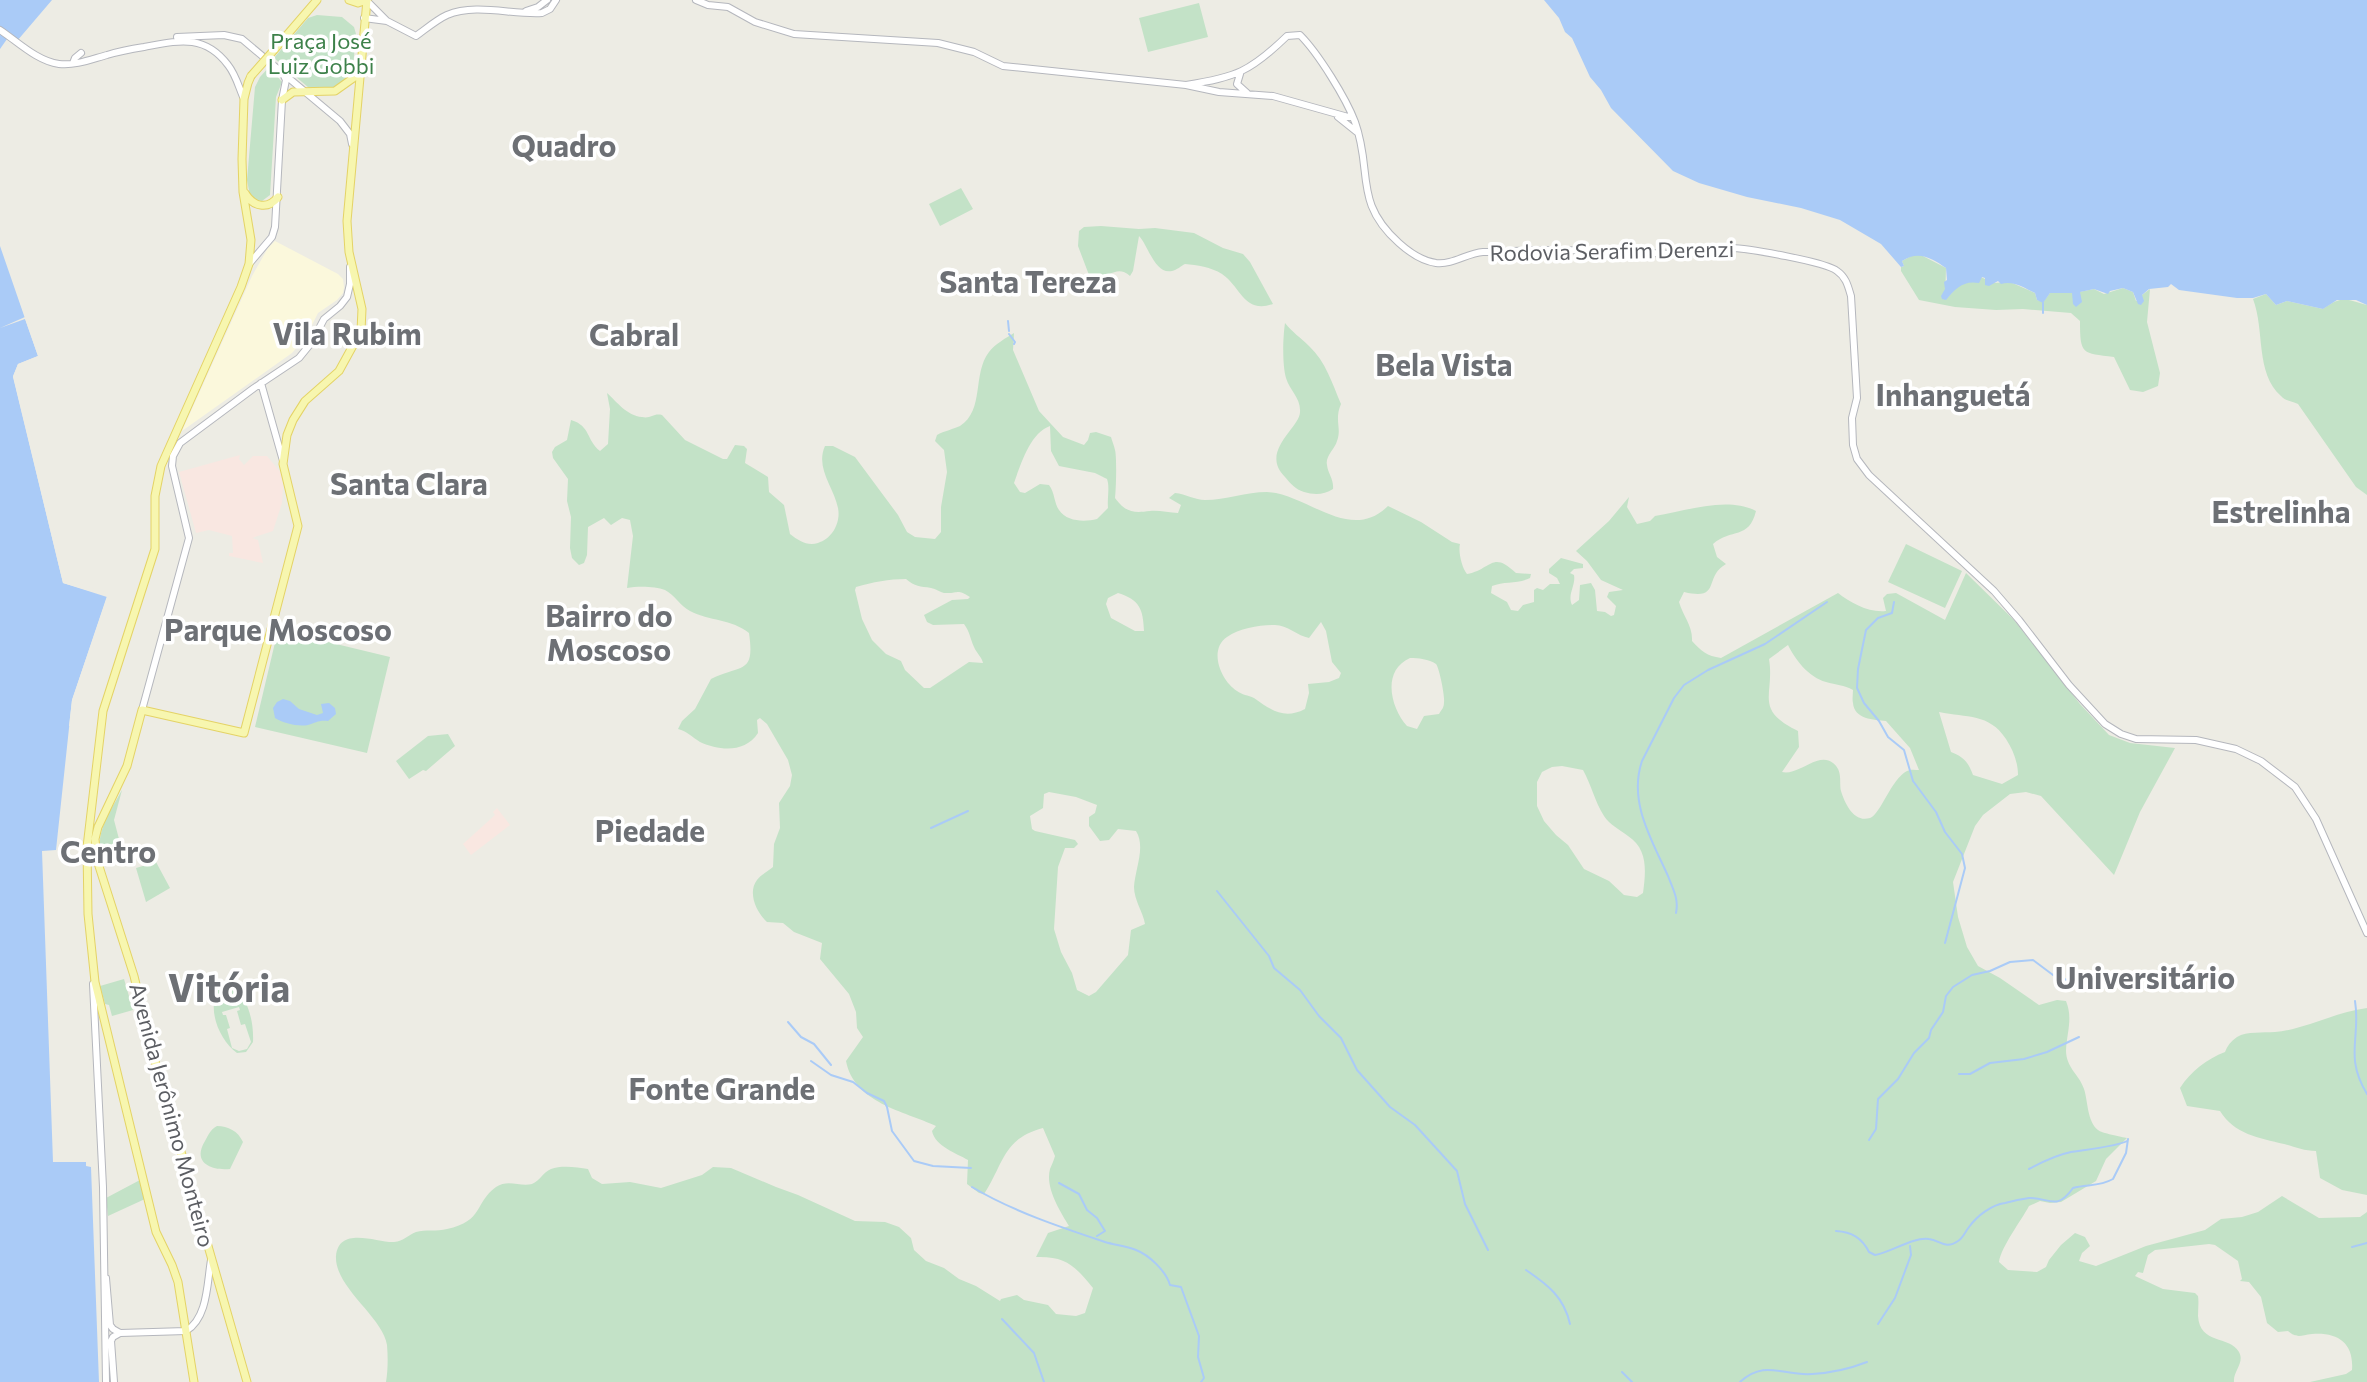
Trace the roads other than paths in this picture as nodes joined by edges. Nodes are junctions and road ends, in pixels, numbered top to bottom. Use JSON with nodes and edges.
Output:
{"nodes":[{"id":1,"x":317,"y":0,"type":"edge"},
{"id":2,"x":349,"y":0,"type":"edge"},
{"id":3,"x":367,"y":0,"type":"edge"},
{"id":4,"x":696,"y":0,"type":"edge"},
{"id":5,"x":553,"y":1,"type":"edge"},
{"id":6,"x":558,"y":15,"type":"dead end"},
{"id":7,"x":364,"y":18,"type":"junction"},
{"id":8,"x":387,"y":21,"type":"junction"},
{"id":9,"x":0,"y":30,"type":"edge"},
{"id":10,"x":131,"y":48,"type":"junction"},
{"id":11,"x":81,"y":53,"type":"dead end"},
{"id":12,"x":73,"y":63,"type":"junction"},
{"id":13,"x":281,"y":71,"type":"junction"},
{"id":14,"x":360,"y":73,"type":"junction"},
{"id":15,"x":1240,"y":74,"type":"junction"},
{"id":16,"x":1186,"y":85,"type":"junction"},
{"id":17,"x":306,"y":92,"type":"junction"},
{"id":18,"x":1250,"y":94,"type":"junction"},
{"id":19,"x":244,"y":99,"type":"junction"},
{"id":20,"x":282,"y":100,"type":"junction"},
{"id":21,"x":1332,"y":113,"type":"junction"},
{"id":22,"x":1352,"y":116,"type":"junction"},
{"id":23,"x":1357,"y":129,"type":"junction"},
{"id":24,"x":353,"y":145,"type":"junction"},
{"id":25,"x":242,"y":188,"type":"junction"},
{"id":26,"x":278,"y":197,"type":"junction"},
{"id":27,"x":349,"y":252,"type":"junction"},
{"id":28,"x":249,"y":264,"type":"junction"},
{"id":29,"x":261,"y":383,"type":"junction"},
{"id":30,"x":283,"y":464,"type":"junction"},
{"id":31,"x":142,"y":710,"type":"junction"},
{"id":32,"x":2367,"y":933,"type":"edge"},
{"id":33,"x":91,"y":956,"type":"junction"},
{"id":34,"x":212,"y":1259,"type":"junction"},
{"id":35,"x":105,"y":1271,"type":"junction"},
{"id":36,"x":186,"y":1331,"type":"junction"},
{"id":37,"x":120,"y":1333,"type":"junction"},
{"id":38,"x":106,"y":1382,"type":"edge"},
{"id":39,"x":114,"y":1382,"type":"edge"},
{"id":40,"x":194,"y":1382,"type":"edge"},
{"id":41,"x":247,"y":1382,"type":"edge"}],
"edges":[{"from":1,"to":19,"type":"main road","bridge":true},
{"from":2,"to":3,"type":"main road"},
{"from":3,"to":7,"type":"main road"},
{"from":3,"to":8,"type":"main road"},
{"from":4,"to":16,"type":"main road"},
{"from":5,"to":6,"type":"main road"},
{"from":5,"to":8,"type":"main road"},
{"from":7,"to":8,"type":"main road"},
{"from":7,"to":14,"type":"main road"},
{"from":9,"to":12,"type":"main road"},
{"from":10,"to":12,"type":"main road"},
{"from":10,"to":13,"type":"main road"},
{"from":10,"to":19,"type":"main road"},
{"from":11,"to":12,"type":"main road"},
{"from":13,"to":17,"type":"main road"},
{"from":13,"to":20,"type":"main road"},
{"from":14,"to":17,"type":"main road"},
{"from":14,"to":24,"type":"main road"},
{"from":15,"to":16,"type":"main road"},
{"from":15,"to":18,"type":"main road"},
{"from":15,"to":22,"type":"main road","name":"Rodovia Serafim Derenzi"},
{"from":16,"to":18,"type":"main road"},
{"from":17,"to":20,"type":"main road"},
{"from":17,"to":24,"type":"main road"},
{"from":18,"to":21,"type":"main road"},
{"from":19,"to":25,"type":"main road"},
{"from":20,"to":26,"type":"main road"},
{"from":21,"to":22,"type":"main road"},
{"from":21,"to":23,"type":"main road"},
{"from":22,"to":23,"type":"main road","name":"Rodovia Serafim Derenzi"},
{"from":23,"to":32,"type":"main road","name":"Rodovia Serafim Derenzi"},
{"from":24,"to":27,"type":"main road"},
{"from":25,"to":26,"type":"main road"},
{"from":25,"to":28,"type":"main road"},
{"from":26,"to":28,"type":"main road"},
{"from":27,"to":29,"type":"main road"},
{"from":27,"to":30,"type":"main road"},
{"from":28,"to":33,"type":"main road"},
{"from":29,"to":30,"type":"main road"},
{"from":29,"to":31,"type":"main road"},
{"from":30,"to":31,"type":"main road"},
{"from":31,"to":34,"type":"main road","name":"Avenida Jerônimo Monteiro"},
{"from":33,"to":35,"type":"main road"},
{"from":33,"to":36,"type":"main road"},
{"from":34,"to":36,"type":"main road"},
{"from":34,"to":41,"type":"main road","name":"Avenida Jerônimo Monteiro"},
{"from":35,"to":37,"type":"main road"},
{"from":35,"to":38,"type":"main road"},
{"from":36,"to":37,"type":"main road"},
{"from":36,"to":40,"type":"main road"},
{"from":37,"to":39,"type":"main road"}]}
